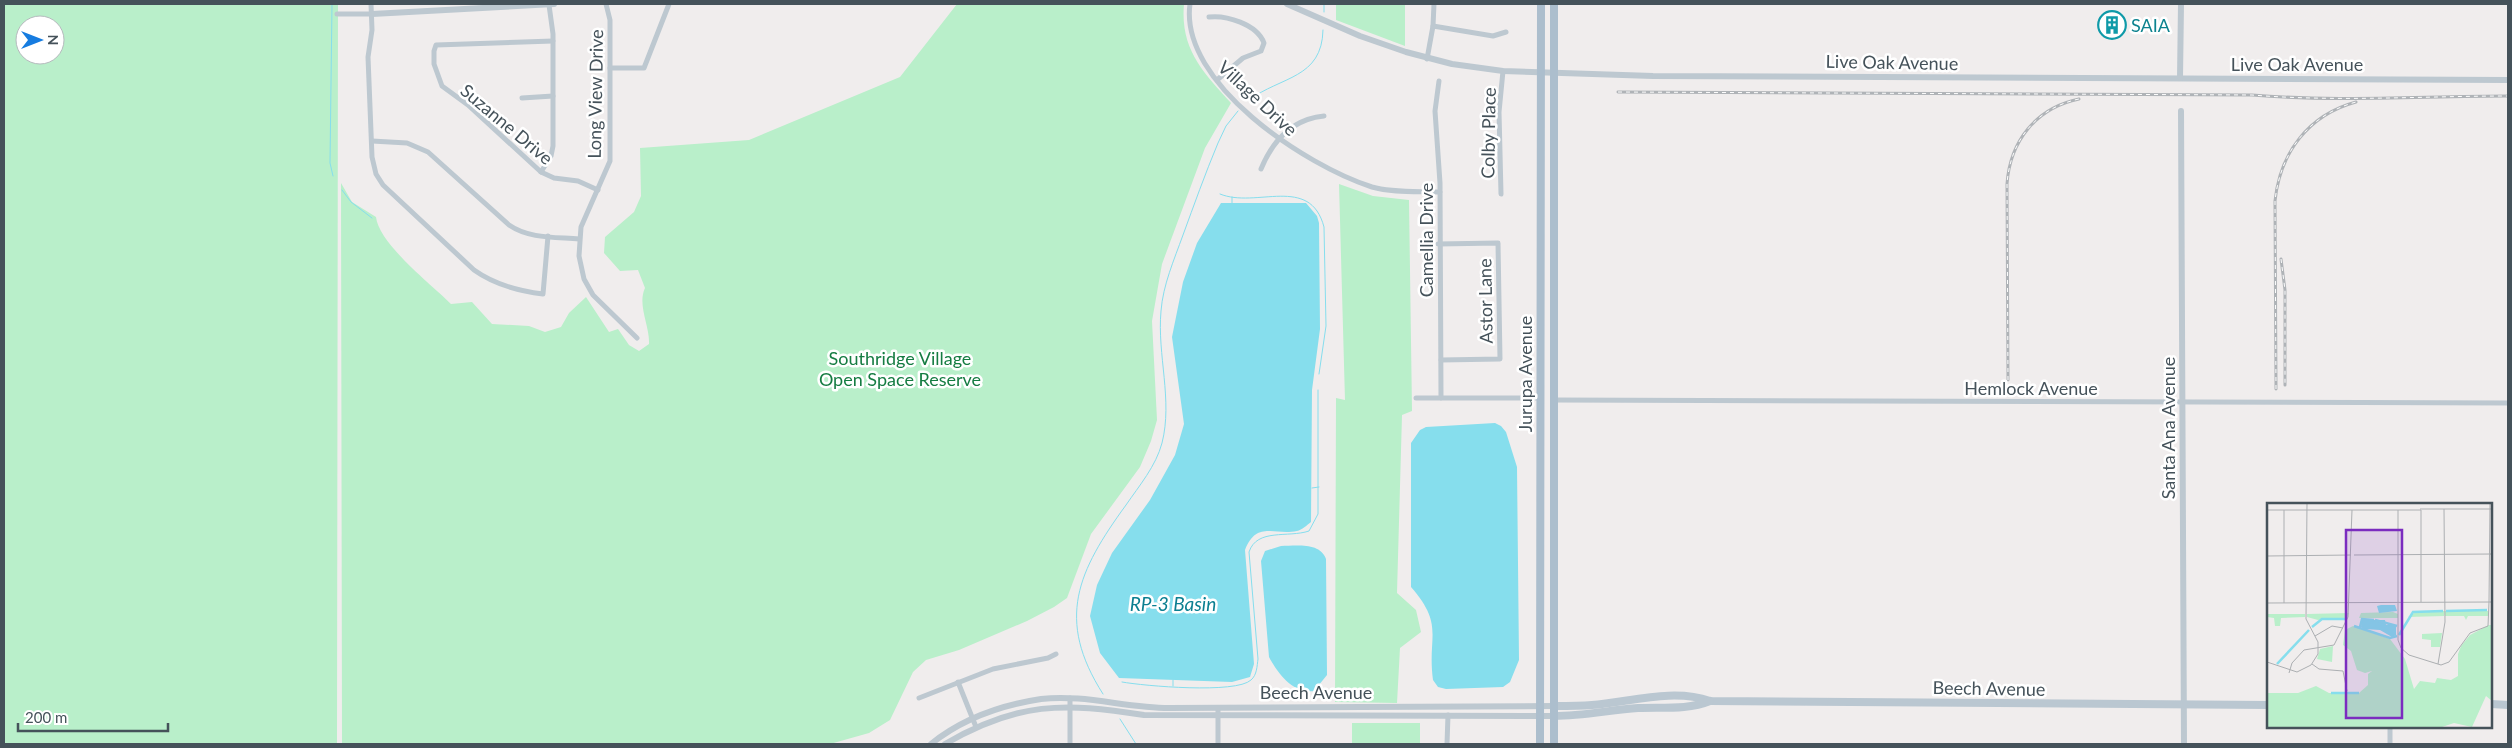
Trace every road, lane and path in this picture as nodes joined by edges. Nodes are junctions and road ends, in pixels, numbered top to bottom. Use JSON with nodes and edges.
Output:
{"nodes":[{"id":1,"x":371,"y":4,"type":"edge"},
{"id":2,"x":552,"y":4,"type":"edge"},
{"id":3,"x":606,"y":4,"type":"edge"},
{"id":4,"x":669,"y":4,"type":"edge"},
{"id":5,"x":1190,"y":4,"type":"edge"},
{"id":6,"x":1287,"y":4,"type":"edge"},
{"id":7,"x":1434,"y":4,"type":"edge"},
{"id":8,"x":1541,"y":4,"type":"edge"},
{"id":9,"x":1554,"y":4,"type":"edge"},
{"id":10,"x":2181,"y":4,"type":"edge"},
{"id":11,"x":338,"y":14,"type":"dead end"},
{"id":12,"x":372,"y":14,"type":"junction"},
{"id":13,"x":1209,"y":17,"type":"dead end"},
{"id":14,"x":1433,"y":26,"type":"junction"},
{"id":15,"x":1506,"y":32,"type":"dead end"},
{"id":16,"x":553,"y":41,"type":"junction"},
{"id":17,"x":1427,"y":58,"type":"junction"},
{"id":18,"x":610,"y":68,"type":"junction"},
{"id":19,"x":1503,"y":71,"type":"junction"},
{"id":20,"x":1540,"y":72,"type":"junction"},
{"id":21,"x":1554,"y":72,"type":"junction"},
{"id":22,"x":2180,"y":78,"type":"junction"},
{"id":23,"x":1217,"y":80,"type":"junction"},
{"id":24,"x":2508,"y":80,"type":"edge"},
{"id":25,"x":1439,"y":81,"type":"dead end"},
{"id":26,"x":553,"y":96,"type":"junction"},
{"id":27,"x":522,"y":98,"type":"dead end"},
{"id":28,"x":2181,"y":111,"type":"dead end"},
{"id":29,"x":1324,"y":116,"type":"dead end"},
{"id":30,"x":1279,"y":139,"type":"junction"},
{"id":31,"x":372,"y":141,"type":"junction"},
{"id":32,"x":1261,"y":169,"type":"dead end"},
{"id":33,"x":541,"y":172,"type":"junction"},
{"id":34,"x":598,"y":190,"type":"junction"},
{"id":35,"x":1440,"y":192,"type":"junction"},
{"id":36,"x":1501,"y":194,"type":"dead end"},
{"id":37,"x":548,"y":236,"type":"junction"},
{"id":38,"x":579,"y":239,"type":"junction"},
{"id":39,"x":1438,"y":244,"type":"junction"},
{"id":40,"x":637,"y":338,"type":"dead end"},
{"id":41,"x":1441,"y":360,"type":"junction"},
{"id":42,"x":1416,"y":398,"type":"dead end"},
{"id":43,"x":1441,"y":398,"type":"junction"},
{"id":44,"x":1540,"y":398,"type":"junction"},
{"id":45,"x":1553,"y":400,"type":"junction"},
{"id":46,"x":2182,"y":403,"type":"junction"},
{"id":47,"x":2508,"y":403,"type":"edge"},
{"id":48,"x":1056,"y":654,"type":"dead end"},
{"id":49,"x":958,"y":682,"type":"junction"},
{"id":50,"x":919,"y":698,"type":"dead end"},
{"id":51,"x":1070,"y":698,"type":"junction"},
{"id":52,"x":1710,"y":701,"type":"junction"},
{"id":53,"x":2492,"y":704,"type":"edge"},
{"id":54,"x":2184,"y":705,"type":"junction"},
{"id":55,"x":2267,"y":705,"type":"edge"},
{"id":56,"x":2508,"y":705,"type":"edge"},
{"id":57,"x":1070,"y":706,"type":"junction"},
{"id":58,"x":1540,"y":706,"type":"junction"},
{"id":59,"x":1554,"y":706,"type":"junction"},
{"id":60,"x":1218,"y":708,"type":"junction"},
{"id":61,"x":1218,"y":716,"type":"junction"},
{"id":62,"x":1448,"y":716,"type":"junction"},
{"id":63,"x":1540,"y":716,"type":"junction"},
{"id":64,"x":1554,"y":716,"type":"junction"},
{"id":65,"x":973,"y":719,"type":"junction"},
{"id":66,"x":976,"y":726,"type":"junction"},
{"id":67,"x":2390,"y":728,"type":"edge"},
{"id":68,"x":931,"y":744,"type":"edge"},
{"id":69,"x":945,"y":744,"type":"edge"},
{"id":70,"x":1070,"y":744,"type":"edge"},
{"id":71,"x":1218,"y":744,"type":"edge"},
{"id":72,"x":1447,"y":744,"type":"edge"},
{"id":73,"x":1540,"y":744,"type":"edge"},
{"id":74,"x":1554,"y":744,"type":"edge"},
{"id":75,"x":2184,"y":744,"type":"edge"},
{"id":76,"x":2390,"y":744,"type":"edge"}],
"edges":[{"from":1,"to":12,"type":"street"},
{"from":2,"to":12,"type":"street"},
{"from":2,"to":16,"type":"street"},
{"from":3,"to":18,"type":"street","name":"Long View Drive"},
{"from":4,"to":18,"type":"street"},
{"from":5,"to":23,"type":"street","name":"Village Drive"},
{"from":6,"to":17,"type":"street","name":"Live Oak Avenue"},
{"from":7,"to":14,"type":"street"},
{"from":8,"to":20,"type":"main road","name":"Jurupa Avenue"},
{"from":9,"to":21,"type":"main road","name":"Jurupa Avenue"},
{"from":10,"to":22,"type":"street"},
{"from":11,"to":12,"type":"street"},
{"from":12,"to":31,"type":"street"},
{"from":13,"to":23,"type":"street"},
{"from":14,"to":15,"type":"street"},
{"from":14,"to":17,"type":"street"},
{"from":16,"to":26,"type":"street"},
{"from":16,"to":33,"type":"street","name":"Suzanne Drive"},
{"from":17,"to":19,"type":"street","name":"Live Oak Avenue"},
{"from":18,"to":34,"type":"street","name":"Long View Drive"},
{"from":19,"to":20,"type":"street","name":"Live Oak Avenue"},
{"from":19,"to":36,"type":"street","name":"Colby Place"},
{"from":20,"to":21,"type":"street","name":"Live Oak Avenue"},
{"from":20,"to":44,"type":"main road","name":"Jurupa Avenue"},
{"from":21,"to":22,"type":"street","name":"Live Oak Avenue"},
{"from":21,"to":45,"type":"main road","name":"Jurupa Avenue"},
{"from":22,"to":24,"type":"street","name":"Live Oak Avenue"},
{"from":23,"to":30,"type":"street","name":"Village Drive"},
{"from":25,"to":35,"type":"street","name":"Camellia Drive"},
{"from":26,"to":27,"type":"street"},
{"from":26,"to":33,"type":"street"},
{"from":28,"to":46,"type":"street","name":"Santa Ana Avenue"},
{"from":29,"to":30,"type":"street"},
{"from":30,"to":32,"type":"street"},
{"from":30,"to":35,"type":"street","name":"Village Drive"},
{"from":31,"to":37,"type":"street"},
{"from":31,"to":37,"type":"street"},
{"from":33,"to":34,"type":"street","name":"Suzanne Drive"},
{"from":34,"to":38,"type":"street","name":"Long View Drive"},
{"from":35,"to":39,"type":"street","name":"Camellia Drive"},
{"from":37,"to":38,"type":"street"},
{"from":38,"to":40,"type":"street","name":"Long View Drive"},
{"from":39,"to":41,"type":"street","name":"Camellia Drive"},
{"from":39,"to":41,"type":"street","name":"Astor Lane"},
{"from":41,"to":43,"type":"street","name":"Camellia Drive"},
{"from":42,"to":43,"type":"street"},
{"from":43,"to":44,"type":"street"},
{"from":44,"to":58,"type":"main road","name":"Jurupa Avenue"},
{"from":45,"to":46,"type":"street","name":"Hemlock Avenue"},
{"from":45,"to":59,"type":"main road","name":"Jurupa Avenue"},
{"from":46,"to":47,"type":"street","name":"Hemlock Avenue"},
{"from":46,"to":54,"type":"street","name":"Santa Ana Avenue"},
{"from":48,"to":49,"type":"street"},
{"from":49,"to":50,"type":"street"},
{"from":49,"to":65,"type":"street"},
{"from":51,"to":57,"type":"street"},
{"from":51,"to":60,"type":"street","name":"Beech Avenue"},
{"from":51,"to":65,"type":"street","name":"Beech Avenue"},
{"from":52,"to":54,"type":"main road","name":"Beech Avenue"},
{"from":52,"to":59,"type":"main road","name":"Beech Avenue"},
{"from":52,"to":64,"type":"main road","name":"Beech Avenue"},
{"from":53,"to":56,"type":"main road"},
{"from":54,"to":55,"type":"main road","name":"Beech Avenue"},
{"from":54,"to":75,"type":"street","name":"Santa Ana Avenue"},
{"from":57,"to":61,"type":"street","name":"Beech Avenue"},
{"from":57,"to":66,"type":"street","name":"Beech Avenue"},
{"from":57,"to":70,"type":"street"},
{"from":58,"to":59,"type":"street","name":"Beech Avenue"},
{"from":58,"to":60,"type":"street","name":"Beech Avenue"},
{"from":58,"to":63,"type":"main road","name":"Jurupa Avenue"},
{"from":59,"to":64,"type":"main road","name":"Jurupa Avenue"},
{"from":60,"to":61,"type":"street"},
{"from":61,"to":62,"type":"street","name":"Beech Avenue"},
{"from":61,"to":71,"type":"street"},
{"from":62,"to":63,"type":"street","name":"Beech Avenue"},
{"from":62,"to":72,"type":"street"},
{"from":63,"to":64,"type":"street","name":"Beech Avenue"},
{"from":63,"to":73,"type":"main road","name":"Jurupa Avenue"},
{"from":64,"to":74,"type":"main road","name":"Jurupa Avenue"},
{"from":65,"to":66,"type":"street"},
{"from":65,"to":68,"type":"street","name":"Beech Avenue"},
{"from":66,"to":69,"type":"street","name":"Beech Avenue"},
{"from":67,"to":76,"type":"street"}]}
